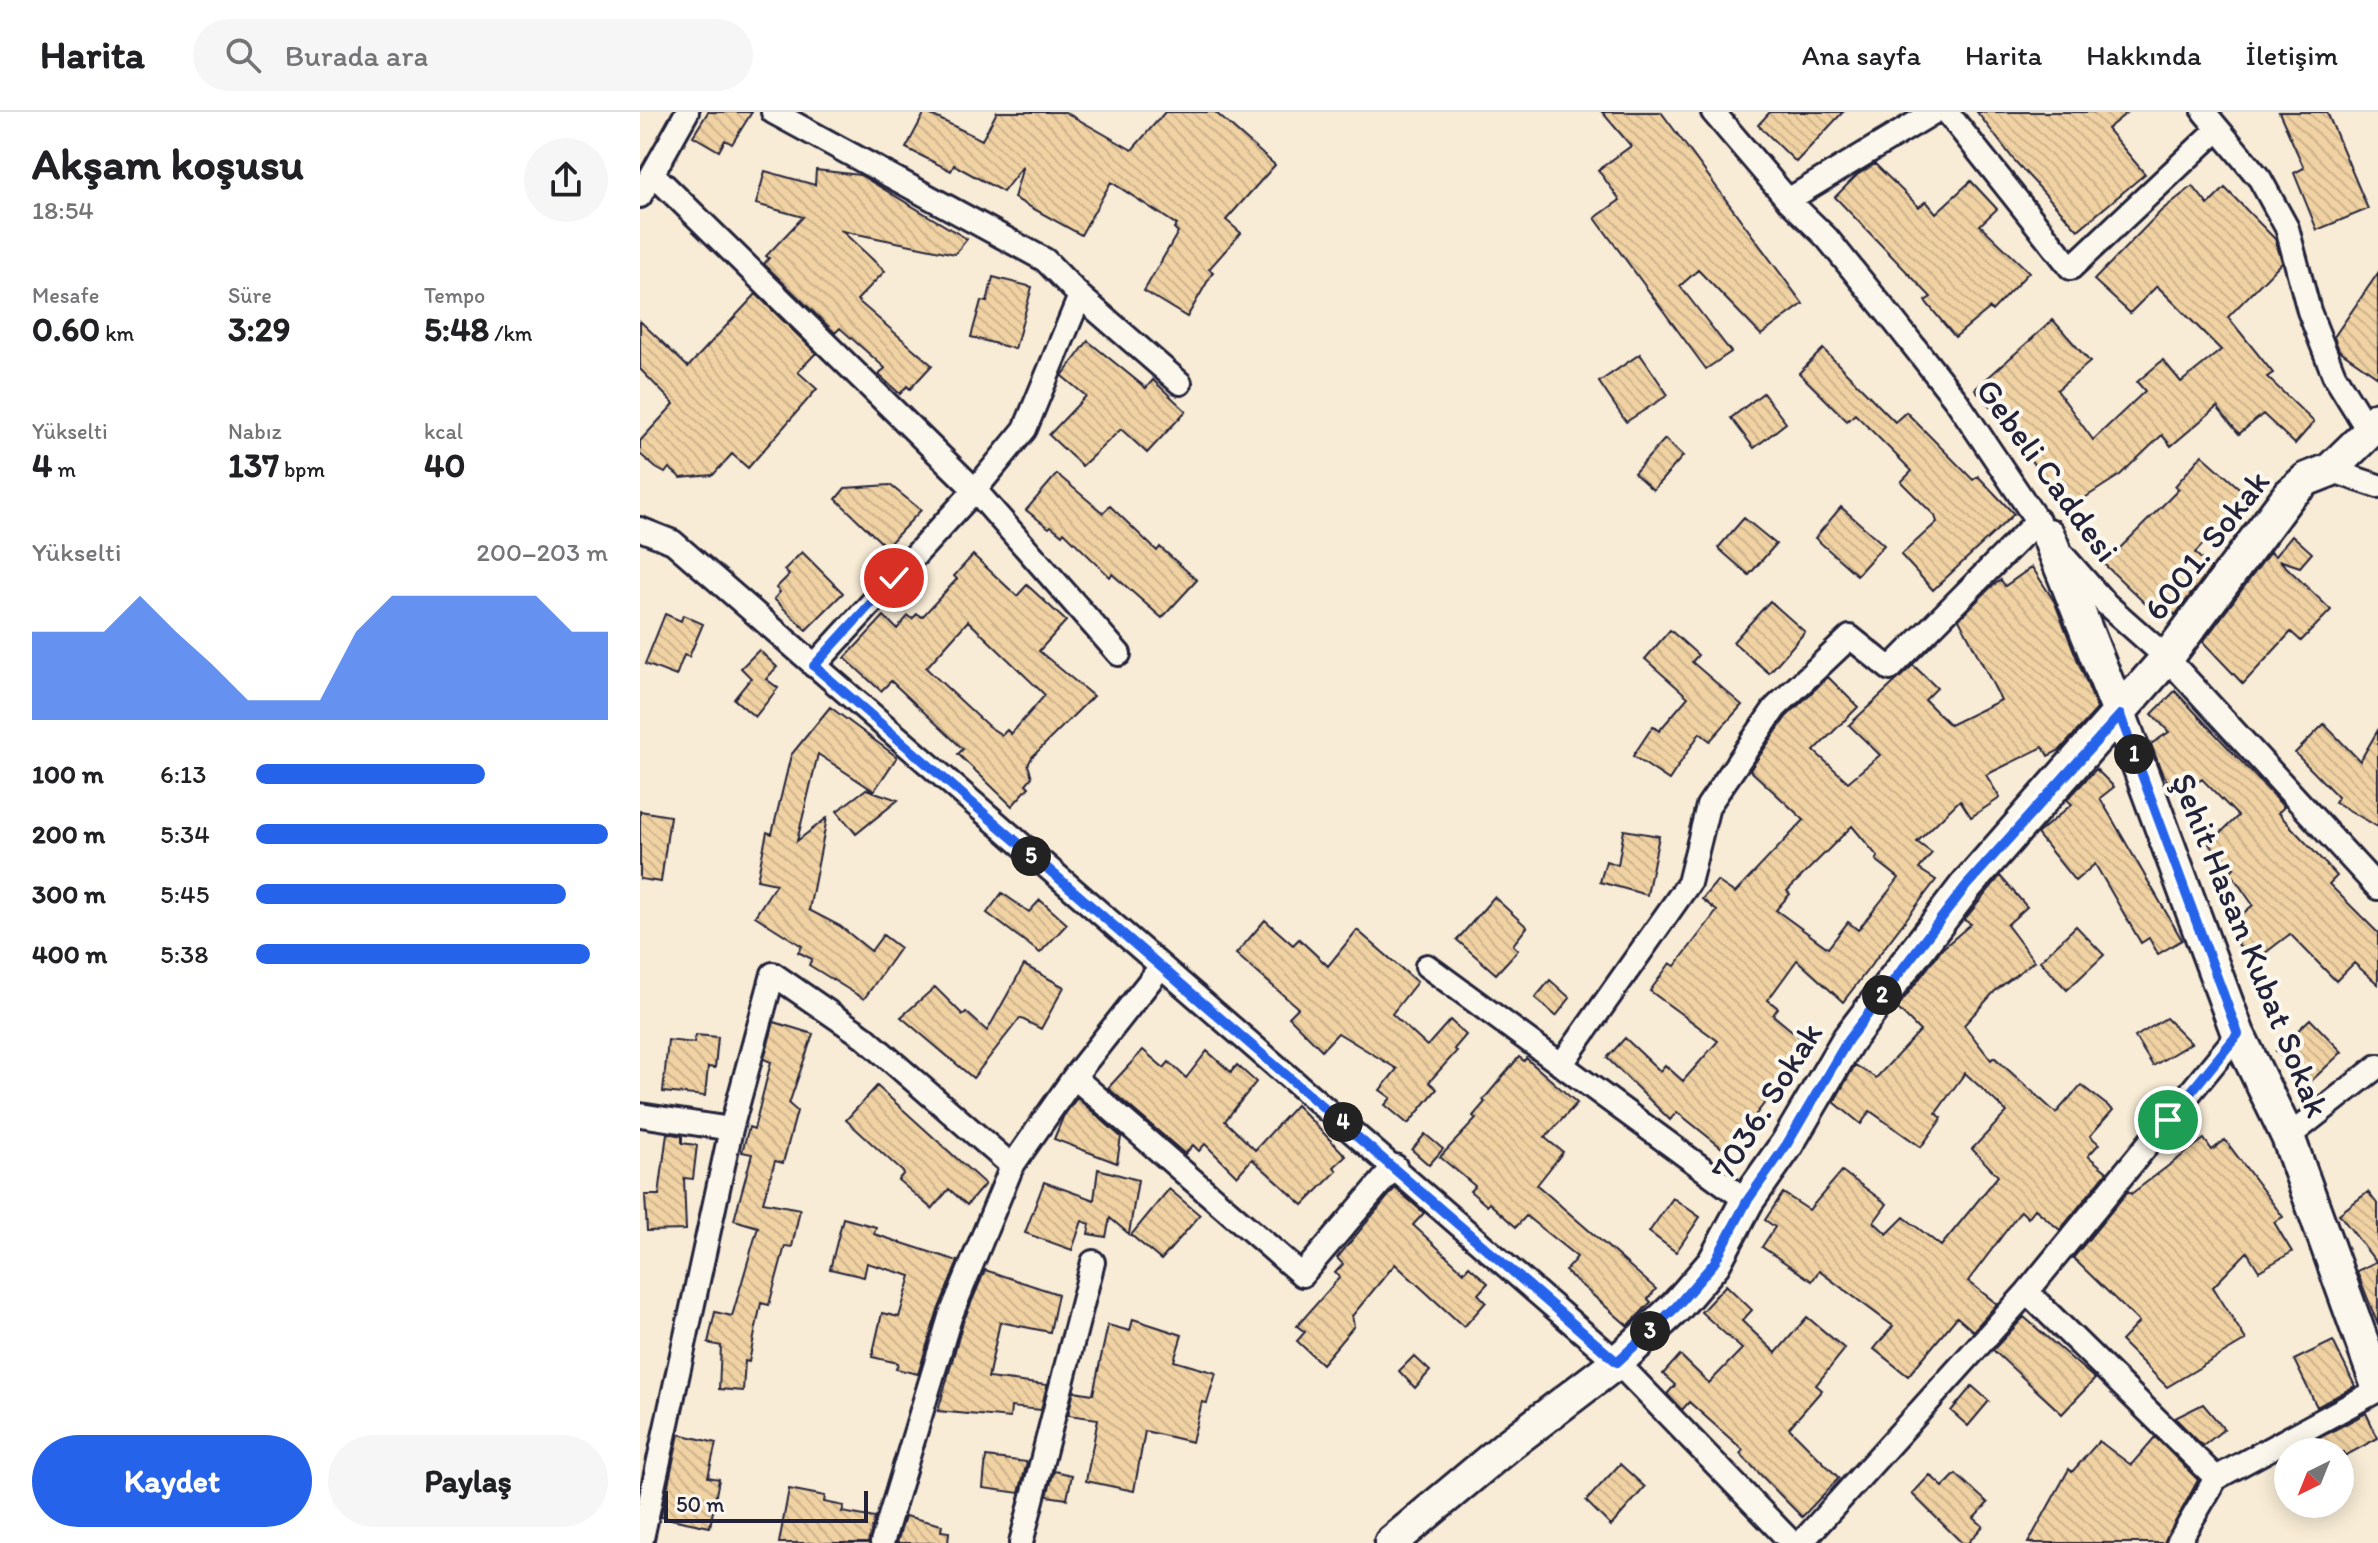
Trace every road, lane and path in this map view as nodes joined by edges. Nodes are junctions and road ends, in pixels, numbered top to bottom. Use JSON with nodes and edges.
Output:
{"nodes":[{"id":1,"x":687,"y":112,"type":"edge"},
{"id":2,"x":773,"y":112,"type":"edge"},
{"id":3,"x":1713,"y":112,"type":"edge"},
{"id":4,"x":1934,"y":112,"type":"edge"},
{"id":5,"x":1947,"y":112,"type":"edge"},
{"id":6,"x":2211,"y":121,"type":"edge"},
{"id":7,"x":653,"y":174,"type":"junction"},
{"id":8,"x":640,"y":196,"type":"edge"},
{"id":9,"x":1788,"y":200,"type":"junction"},
{"id":10,"x":1080,"y":296,"type":"junction"},
{"id":11,"x":1180,"y":383,"type":"dead end"},
{"id":12,"x":2374,"y":425,"type":"edge"},
{"id":13,"x":2330,"y":470,"type":"junction"},
{"id":14,"x":2378,"y":486,"type":"edge"},
{"id":15,"x":975,"y":490,"type":"junction"},
{"id":16,"x":2043,"y":527,"type":"junction"},
{"id":17,"x":640,"y":529,"type":"edge"},
{"id":18,"x":1119,"y":654,"type":"dead end"},
{"id":19,"x":2167,"y":658,"type":"junction"},
{"id":20,"x":814,"y":666,"type":"junction"},
{"id":21,"x":2120,"y":715,"type":"junction"},
{"id":22,"x":2378,"y":888,"type":"edge"},
{"id":23,"x":1427,"y":966,"type":"dead end"},
{"id":24,"x":1160,"y":968,"type":"junction"},
{"id":25,"x":2238,"y":1034,"type":"junction"},
{"id":26,"x":1561,"y":1065,"type":"junction"},
{"id":27,"x":2378,"y":1066,"type":"edge"},
{"id":28,"x":1074,"y":1077,"type":"junction"},
{"id":29,"x":640,"y":1115,"type":"edge"},
{"id":30,"x":731,"y":1129,"type":"junction"},
{"id":31,"x":2288,"y":1137,"type":"junction"},
{"id":32,"x":1012,"y":1166,"type":"junction"},
{"id":33,"x":1395,"y":1166,"type":"junction"},
{"id":34,"x":1747,"y":1201,"type":"junction"},
{"id":35,"x":1093,"y":1262,"type":"dead end"},
{"id":36,"x":2027,"y":1292,"type":"junction"},
{"id":37,"x":1617,"y":1362,"type":"junction"},
{"id":38,"x":2378,"y":1388,"type":"edge"},
{"id":39,"x":2216,"y":1478,"type":"junction"},
{"id":40,"x":641,"y":1543,"type":"edge"},
{"id":41,"x":882,"y":1543,"type":"edge"},
{"id":42,"x":1021,"y":1543,"type":"edge"},
{"id":43,"x":1391,"y":1543,"type":"edge"},
{"id":44,"x":1792,"y":1543,"type":"edge"},
{"id":45,"x":1801,"y":1543,"type":"edge"},
{"id":46,"x":2178,"y":1543,"type":"edge"}],
"edges":[{"from":1,"to":7,"type":"street"},
{"from":2,"to":10,"type":"street"},
{"from":3,"to":9,"type":"street","name":"Gebeli Caddesi"},
{"from":4,"to":9,"type":"street"},
{"from":5,"to":6,"type":"street"},
{"from":6,"to":12,"type":"street"},
{"from":7,"to":8,"type":"street"},
{"from":7,"to":15,"type":"street"},
{"from":9,"to":16,"type":"street","name":"Gebeli Caddesi"},
{"from":10,"to":11,"type":"street"},
{"from":10,"to":15,"type":"street"},
{"from":12,"to":13,"type":"street","name":"6001. Sokak"},
{"from":13,"to":14,"type":"street"},
{"from":13,"to":19,"type":"street","name":"6001. Sokak"},
{"from":15,"to":18,"type":"street"},
{"from":15,"to":20,"type":"street"},
{"from":16,"to":19,"type":"street","name":"Gebeli Caddesi"},
{"from":16,"to":21,"type":"street","name":"Şehit Hasan Kubat Sokak"},
{"from":16,"to":26,"type":"street"},
{"from":17,"to":20,"type":"street"},
{"from":19,"to":21,"type":"street","name":"7036. Sokak"},
{"from":19,"to":22,"type":"street","name":"Gebeli Caddesi"},
{"from":20,"to":24,"type":"street"},
{"from":21,"to":25,"type":"street","name":"Şehit Hasan Kubat Sokak"},
{"from":21,"to":34,"type":"street","name":"7036. Sokak"},
{"from":23,"to":26,"type":"street"},
{"from":24,"to":28,"type":"street"},
{"from":24,"to":33,"type":"street"},
{"from":25,"to":31,"type":"street","name":"Şehit Hasan Kubat Sokak"},
{"from":25,"to":36,"type":"street"},
{"from":26,"to":34,"type":"street"},
{"from":27,"to":31,"type":"street"},
{"from":28,"to":32,"type":"street"},
{"from":28,"to":33,"type":"street"},
{"from":29,"to":30,"type":"street"},
{"from":30,"to":32,"type":"street"},
{"from":30,"to":40,"type":"street"},
{"from":31,"to":38,"type":"street","name":"Şehit Hasan Kubat Sokak"},
{"from":32,"to":41,"type":"street"},
{"from":33,"to":37,"type":"street"},
{"from":34,"to":37,"type":"street","name":"7036. Sokak"},
{"from":35,"to":42,"type":"street"},
{"from":36,"to":39,"type":"street"},
{"from":36,"to":45,"type":"street"},
{"from":37,"to":43,"type":"street","name":"7036. Sokak"},
{"from":37,"to":44,"type":"street"},
{"from":38,"to":39,"type":"street"},
{"from":39,"to":46,"type":"street"}]}
